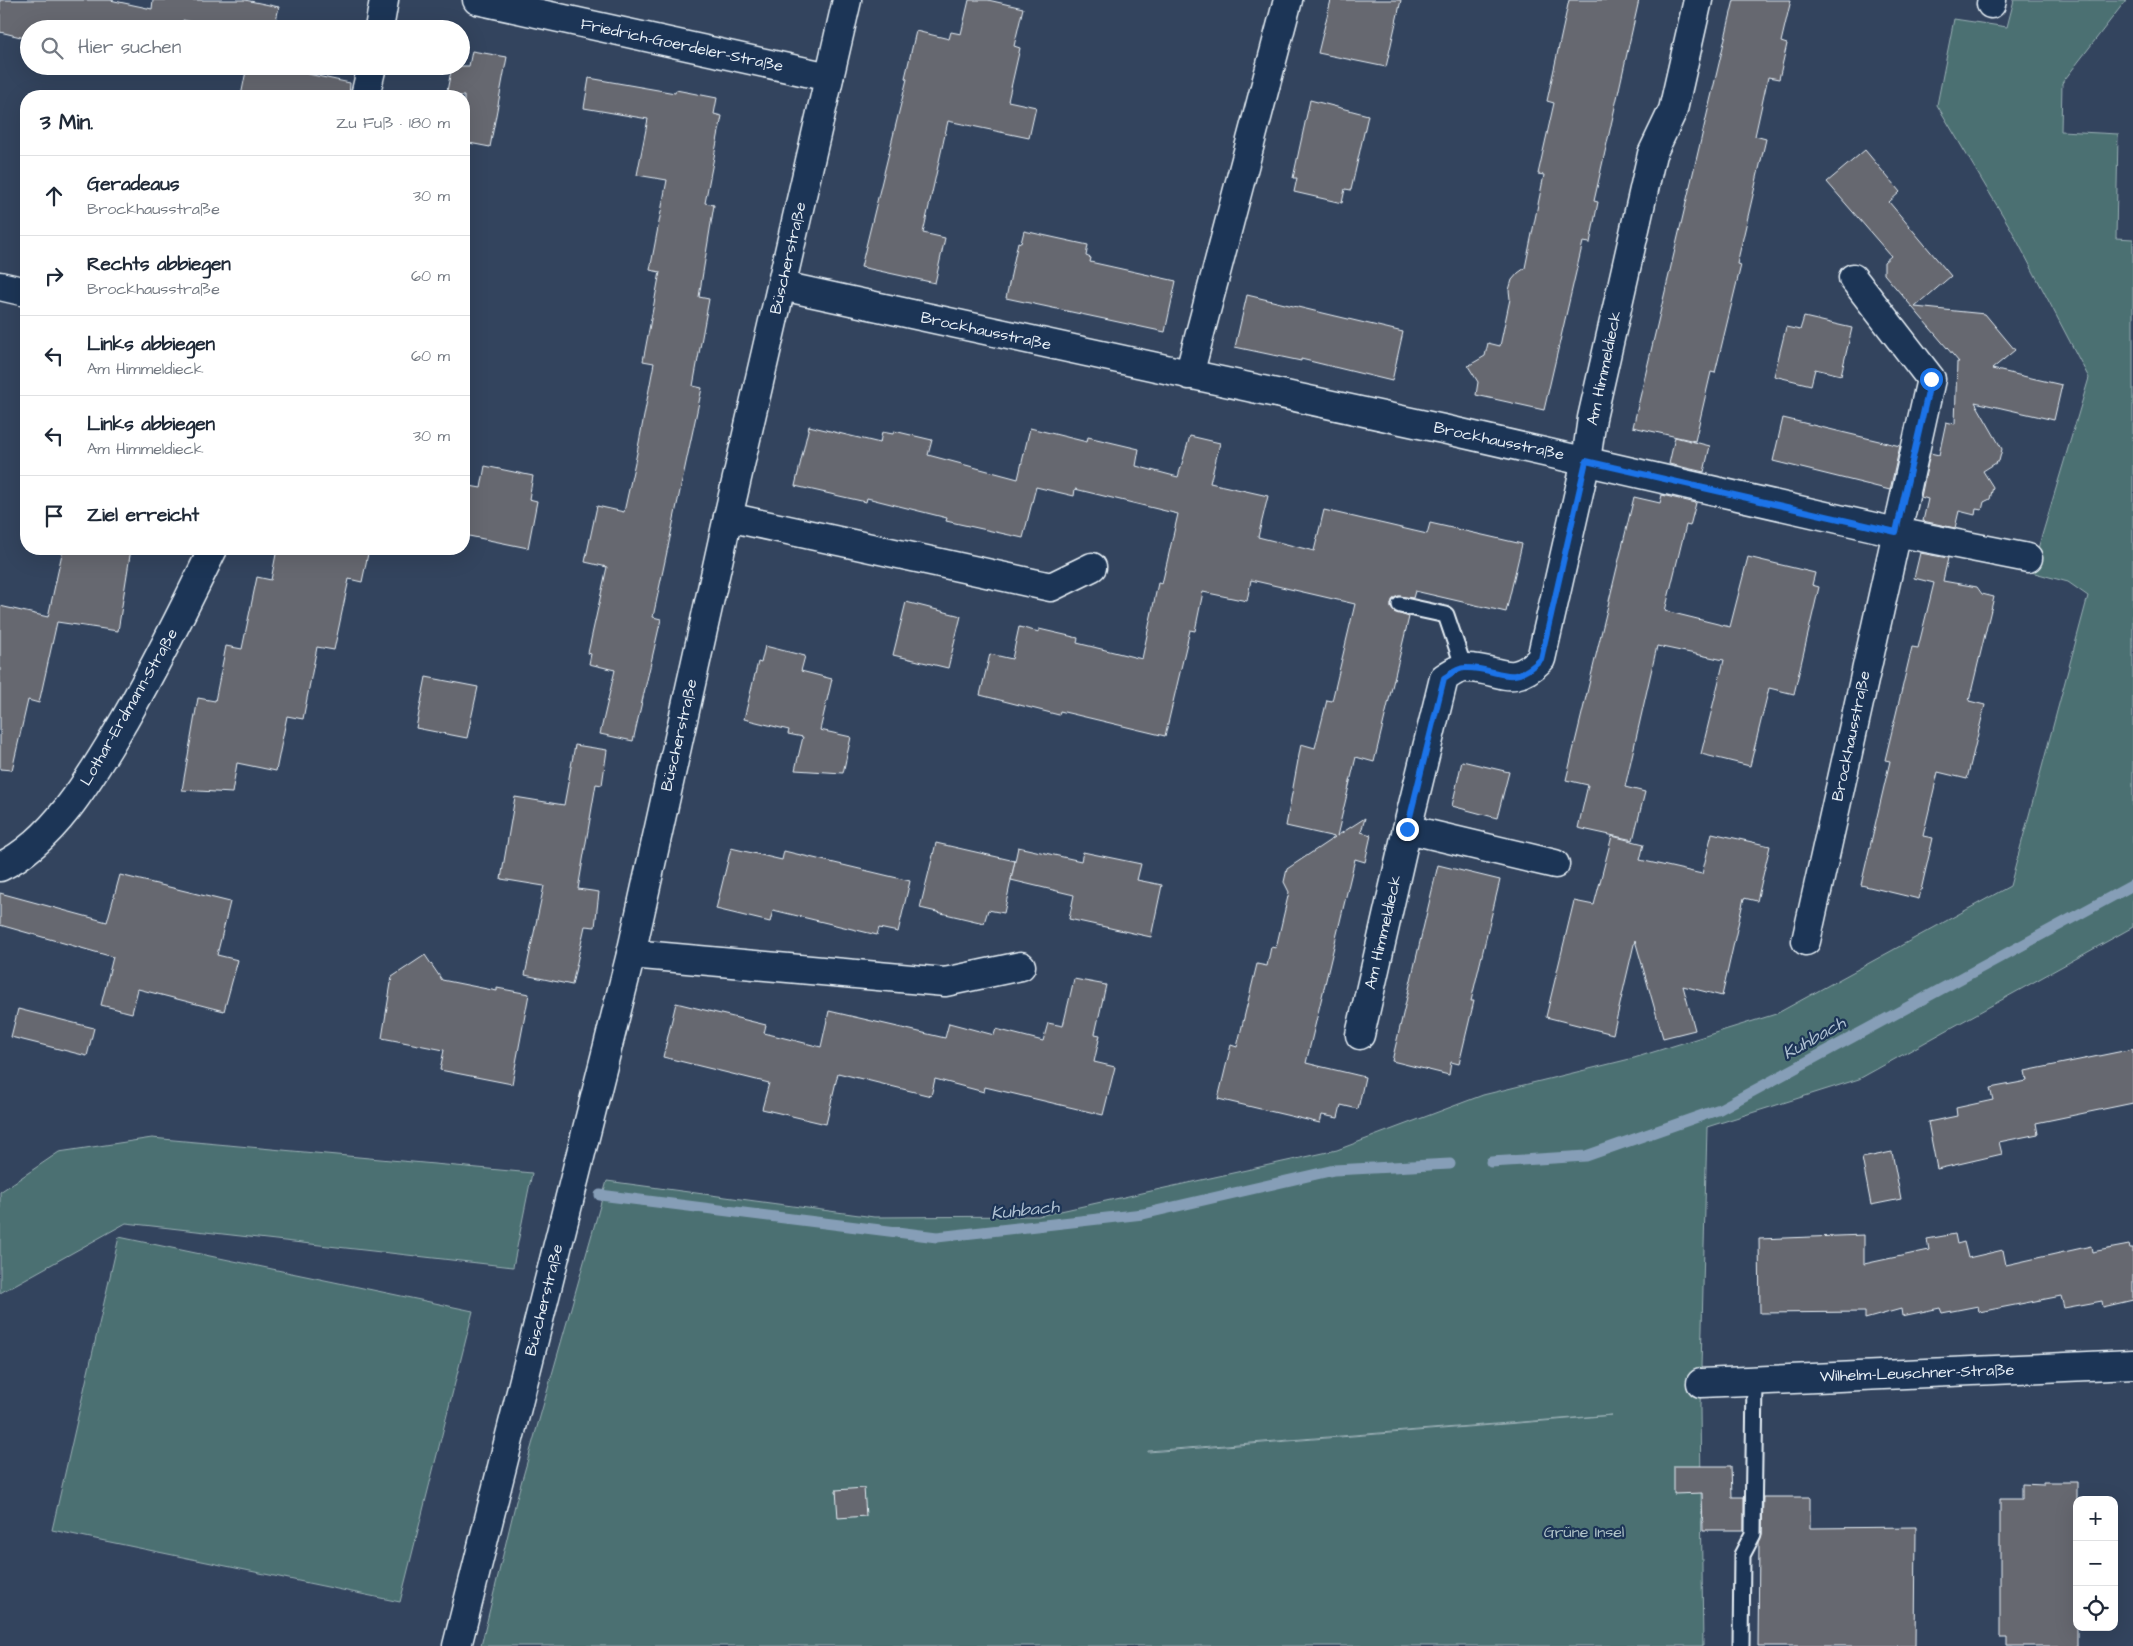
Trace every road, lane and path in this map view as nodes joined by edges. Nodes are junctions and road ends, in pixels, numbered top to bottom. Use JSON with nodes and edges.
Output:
{"nodes":[{"id":1,"x":384,"y":0,"type":"edge"},
{"id":2,"x":477,"y":0,"type":"edge"},
{"id":3,"x":847,"y":0,"type":"edge"},
{"id":4,"x":1288,"y":0,"type":"edge"},
{"id":5,"x":1698,"y":0,"type":"edge"},
{"id":6,"x":380,"y":20,"type":"edge"},
{"id":7,"x":370,"y":75,"type":"edge"},
{"id":8,"x":829,"y":77,"type":"junction"},
{"id":9,"x":366,"y":90,"type":"edge"},
{"id":10,"x":1853,"y":278,"type":"dead end"},
{"id":11,"x":0,"y":286,"type":"edge"},
{"id":12,"x":782,"y":286,"type":"junction"},
{"id":13,"x":20,"y":291,"type":"edge"},
{"id":14,"x":1189,"y":375,"type":"junction"},
{"id":15,"x":1586,"y":461,"type":"junction"},
{"id":16,"x":728,"y":517,"type":"junction"},
{"id":17,"x":1896,"y":532,"type":"junction"},
{"id":18,"x":210,"y":555,"type":"edge"},
{"id":19,"x":2028,"y":558,"type":"dead end"},
{"id":20,"x":1092,"y":567,"type":"dead end"},
{"id":21,"x":1400,"y":605,"type":"dead end"},
{"id":22,"x":1464,"y":668,"type":"junction"},
{"id":23,"x":1407,"y":829,"type":"junction"},
{"id":24,"x":1555,"y":864,"type":"dead end"},
{"id":25,"x":0,"y":867,"type":"edge"},
{"id":26,"x":1806,"y":941,"type":"dead end"},
{"id":27,"x":631,"y":954,"type":"junction"},
{"id":28,"x":1021,"y":966,"type":"dead end"},
{"id":29,"x":1360,"y":1035,"type":"dead end"},
{"id":30,"x":2133,"y":1364,"type":"edge"},
{"id":31,"x":1755,"y":1380,"type":"junction"},
{"id":32,"x":1701,"y":1384,"type":"dead end"},
{"id":33,"x":457,"y":1646,"type":"edge"},
{"id":34,"x":1741,"y":1646,"type":"edge"}],
"edges":[{"from":1,"to":6,"type":"street"},
{"from":2,"to":8,"type":"street","name":"Friedrich-Goerdeler-Straße"},
{"from":3,"to":8,"type":"street","name":"Büscherstraße"},
{"from":4,"to":14,"type":"street"},
{"from":5,"to":15,"type":"street","name":"Am Himmeldieck"},
{"from":7,"to":9,"type":"street"},
{"from":8,"to":12,"type":"street","name":"Büscherstraße"},
{"from":10,"to":17,"type":"street","name":"Brockhausstraße"},
{"from":11,"to":13,"type":"street"},
{"from":12,"to":14,"type":"street","name":"Brockhausstraße"},
{"from":12,"to":16,"type":"street","name":"Büscherstraße"},
{"from":14,"to":15,"type":"street","name":"Brockhausstraße"},
{"from":15,"to":17,"type":"street","name":"Brockhausstraße"},
{"from":15,"to":22,"type":"street","name":"Am Himmeldieck"},
{"from":16,"to":20,"type":"street"},
{"from":16,"to":27,"type":"street","name":"Büscherstraße"},
{"from":17,"to":19,"type":"street","name":"Brockhausstraße"},
{"from":17,"to":26,"type":"street","name":"Brockhausstraße"},
{"from":18,"to":25,"type":"street","name":"Lothar-Erdmann-Straße"},
{"from":21,"to":22,"type":"lane"},
{"from":22,"to":23,"type":"street","name":"Am Himmeldieck"},
{"from":23,"to":24,"type":"street"},
{"from":23,"to":29,"type":"street","name":"Am Himmeldieck"},
{"from":27,"to":28,"type":"street"},
{"from":27,"to":33,"type":"street","name":"Büscherstraße"},
{"from":30,"to":31,"type":"street","name":"Wilhelm-Leuschner-Straße"},
{"from":31,"to":32,"type":"street","name":"Wilhelm-Leuschner-Straße"},
{"from":31,"to":34,"type":"lane"}]}
